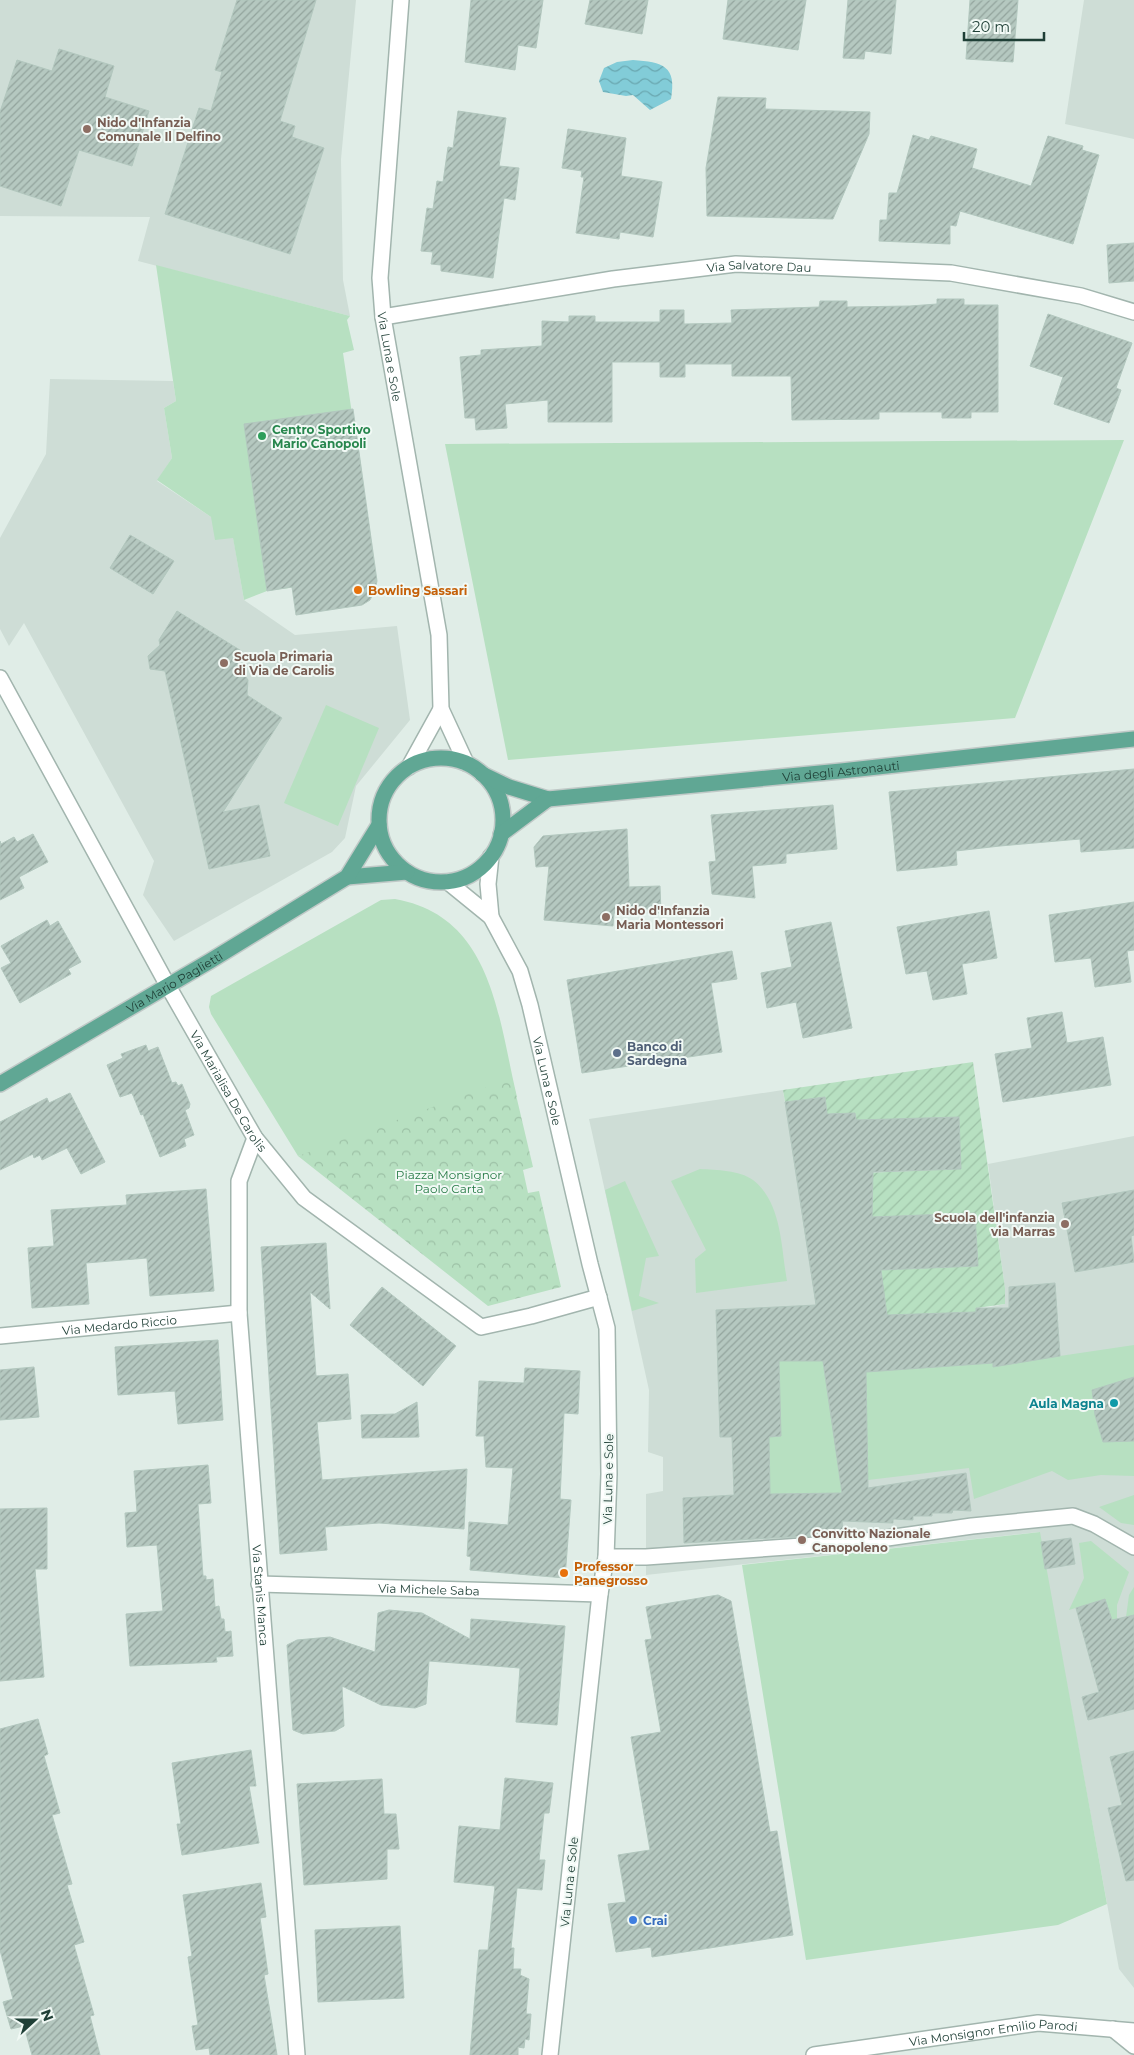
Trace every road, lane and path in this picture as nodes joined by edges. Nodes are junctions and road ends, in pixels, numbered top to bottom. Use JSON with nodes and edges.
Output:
{"nodes":[{"id":1,"x":401,"y":0,"type":"edge"},
{"id":2,"x":1134,"y":312,"type":"edge"},
{"id":3,"x":383,"y":317,"type":"junction"},
{"id":4,"x":0,"y":678,"type":"edge"},
{"id":5,"x":441,"y":709,"type":"junction"},
{"id":6,"x":1134,"y":738,"type":"edge"},
{"id":7,"x":466,"y":763,"type":"junction"},
{"id":8,"x":409,"y":766,"type":"junction"},
{"id":9,"x":482,"y":774,"type":"junction"},
{"id":10,"x":548,"y":799,"type":"junction"},
{"id":11,"x":379,"y":825,"type":"junction"},
{"id":12,"x":500,"y":834,"type":"junction"},
{"id":13,"x":491,"y":856,"type":"junction"},
{"id":14,"x":407,"y":872,"type":"junction"},
{"id":15,"x":347,"y":877,"type":"junction"},
{"id":16,"x":448,"y":882,"type":"junction"},
{"id":17,"x":491,"y":917,"type":"junction"},
{"id":18,"x":168,"y":986,"type":"junction"},
{"id":19,"x":0,"y":1084,"type":"edge"},
{"id":20,"x":255,"y":1138,"type":"junction"},
{"id":21,"x":599,"y":1297,"type":"junction"},
{"id":22,"x":239,"y":1313,"type":"junction"},
{"id":23,"x":0,"y":1336,"type":"edge"},
{"id":24,"x":1134,"y":1547,"type":"edge"},
{"id":25,"x":606,"y":1558,"type":"junction"},
{"id":26,"x":259,"y":1584,"type":"junction"},
{"id":27,"x":600,"y":1594,"type":"junction"},
{"id":28,"x":1113,"y":2029,"type":"junction"},
{"id":29,"x":1134,"y":2031,"type":"edge"},
{"id":30,"x":1134,"y":2046,"type":"edge"},
{"id":31,"x":297,"y":2055,"type":"edge"},
{"id":32,"x":550,"y":2055,"type":"edge"},
{"id":33,"x":814,"y":2055,"type":"edge"}],
"edges":[{"from":1,"to":3,"type":"street","name":"Via Luna e Sole"},
{"from":2,"to":3,"type":"street","name":"Via Salvatore Dau"},
{"from":3,"to":5,"type":"street","name":"Via Luna e Sole"},
{"from":4,"to":18,"type":"street","name":"Via Marialisa De Carolis"},
{"from":5,"to":7,"type":"street","name":"Via Luna e Sole"},
{"from":5,"to":8,"type":"street"},
{"from":6,"to":10,"type":"main road","name":"Via degli Astronauti"},
{"from":7,"to":8,"type":"main road"},
{"from":7,"to":9,"type":"main road"},
{"from":8,"to":11,"type":"main road"},
{"from":9,"to":10,"type":"main road","name":"Via degli Astronauti"},
{"from":9,"to":12,"type":"main road"},
{"from":10,"to":12,"type":"main road"},
{"from":11,"to":14,"type":"main road"},
{"from":11,"to":15,"type":"main road"},
{"from":12,"to":13,"type":"main road"},
{"from":13,"to":16,"type":"main road"},
{"from":13,"to":17,"type":"street","name":"Via Luna e Sole"},
{"from":14,"to":15,"type":"main road"},
{"from":14,"to":16,"type":"main road"},
{"from":15,"to":18,"type":"main road","name":"Via Mario Paglietti"},
{"from":16,"to":17,"type":"street","name":"Via Luna e Sole"},
{"from":17,"to":21,"type":"street","name":"Via Luna e Sole"},
{"from":18,"to":19,"type":"main road","name":"Via Mario Paglietti"},
{"from":18,"to":20,"type":"street","name":"Via Marialisa De Carolis"},
{"from":20,"to":21,"type":"street","name":"Via Marialisa De Carolis"},
{"from":20,"to":22,"type":"street","name":"Via Stanis Manca"},
{"from":21,"to":25,"type":"street","name":"Via Luna e Sole"},
{"from":22,"to":23,"type":"street","name":"Via Medardo Riccio"},
{"from":22,"to":26,"type":"street","name":"Via Stanis Manca"},
{"from":24,"to":25,"type":"street"},
{"from":25,"to":27,"type":"street","name":"Via Luna e Sole"},
{"from":26,"to":27,"type":"street","name":"Via Michele Saba"},
{"from":26,"to":31,"type":"street","name":"Via Stanis Manca"},
{"from":27,"to":32,"type":"street","name":"Via Luna e Sole"},
{"from":28,"to":29,"type":"street","name":"Via Monsignor Emilio Parodi"},
{"from":28,"to":30,"type":"street"},
{"from":28,"to":33,"type":"street","name":"Via Monsignor Emilio Parodi"}]}
